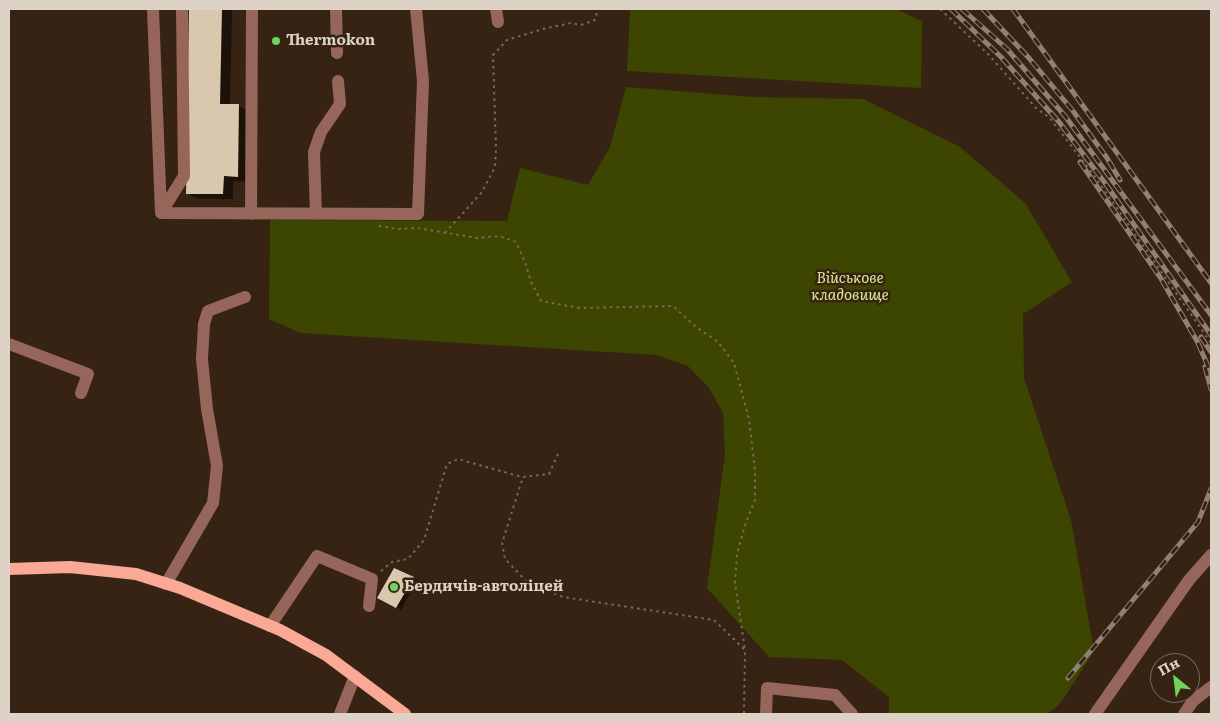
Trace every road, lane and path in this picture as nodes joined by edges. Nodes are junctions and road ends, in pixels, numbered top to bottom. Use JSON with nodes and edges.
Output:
{"nodes":[{"id":1,"x":153,"y":9,"type":"edge"},
{"id":2,"x":182,"y":9,"type":"edge"},
{"id":3,"x":252,"y":9,"type":"edge"},
{"id":4,"x":336,"y":9,"type":"edge"},
{"id":5,"x":416,"y":9,"type":"edge"},
{"id":6,"x":496,"y":9,"type":"edge"},
{"id":7,"x":598,"y":9,"type":"edge"},
{"id":8,"x":940,"y":9,"type":"edge"},
{"id":9,"x":498,"y":22,"type":"dead end"},
{"id":10,"x":338,"y":53,"type":"dead end"},
{"id":11,"x":338,"y":81,"type":"dead end"},
{"id":12,"x":161,"y":213,"type":"junction"},
{"id":13,"x":251,"y":214,"type":"junction"},
{"id":14,"x":316,"y":214,"type":"junction"},
{"id":15,"x":372,"y":226,"type":"dead end"},
{"id":16,"x":445,"y":233,"type":"junction"},
{"id":17,"x":245,"y":297,"type":"dead end"},
{"id":18,"x":1211,"y":343,"type":"edge"},
{"id":19,"x":9,"y":344,"type":"edge"},
{"id":20,"x":82,"y":393,"type":"dead end"},
{"id":21,"x":558,"y":454,"type":"dead end"},
{"id":22,"x":523,"y":477,"type":"junction"},
{"id":23,"x":1211,"y":555,"type":"edge"},
{"id":24,"x":9,"y":569,"type":"edge"},
{"id":25,"x":372,"y":579,"type":"junction"},
{"id":26,"x":166,"y":584,"type":"junction"},
{"id":27,"x":369,"y":606,"type":"dead end"},
{"id":28,"x":270,"y":626,"type":"junction"},
{"id":29,"x":745,"y":650,"type":"junction"},
{"id":30,"x":355,"y":676,"type":"junction"},
{"id":31,"x":1211,"y":688,"type":"edge"},
{"id":32,"x":340,"y":714,"type":"edge"},
{"id":33,"x":405,"y":714,"type":"edge"},
{"id":34,"x":744,"y":714,"type":"edge"},
{"id":35,"x":766,"y":714,"type":"edge"},
{"id":36,"x":852,"y":714,"type":"edge"},
{"id":37,"x":1095,"y":714,"type":"edge"},
{"id":38,"x":1184,"y":714,"type":"edge"}],
"edges":[{"from":1,"to":12,"type":"street"},
{"from":2,"to":12,"type":"street"},
{"from":3,"to":13,"type":"street"},
{"from":4,"to":10,"type":"street"},
{"from":5,"to":14,"type":"street"},
{"from":6,"to":9,"type":"street"},
{"from":7,"to":16,"type":"path"},
{"from":8,"to":18,"type":"path"},
{"from":11,"to":14,"type":"street"},
{"from":12,"to":13,"type":"street"},
{"from":13,"to":14,"type":"street"},
{"from":15,"to":16,"type":"path"},
{"from":16,"to":29,"type":"path"},
{"from":17,"to":26,"type":"street"},
{"from":19,"to":20,"type":"street"},
{"from":21,"to":22,"type":"path"},
{"from":22,"to":25,"type":"path"},
{"from":22,"to":29,"type":"path"},
{"from":23,"to":37,"type":"street"},
{"from":24,"to":26,"type":"main road"},
{"from":25,"to":27,"type":"street"},
{"from":25,"to":28,"type":"street"},
{"from":26,"to":28,"type":"main road"},
{"from":28,"to":30,"type":"main road"},
{"from":29,"to":34,"type":"path"},
{"from":30,"to":32,"type":"street"},
{"from":30,"to":33,"type":"main road"},
{"from":31,"to":38,"type":"street"},
{"from":35,"to":36,"type":"street"}]}
